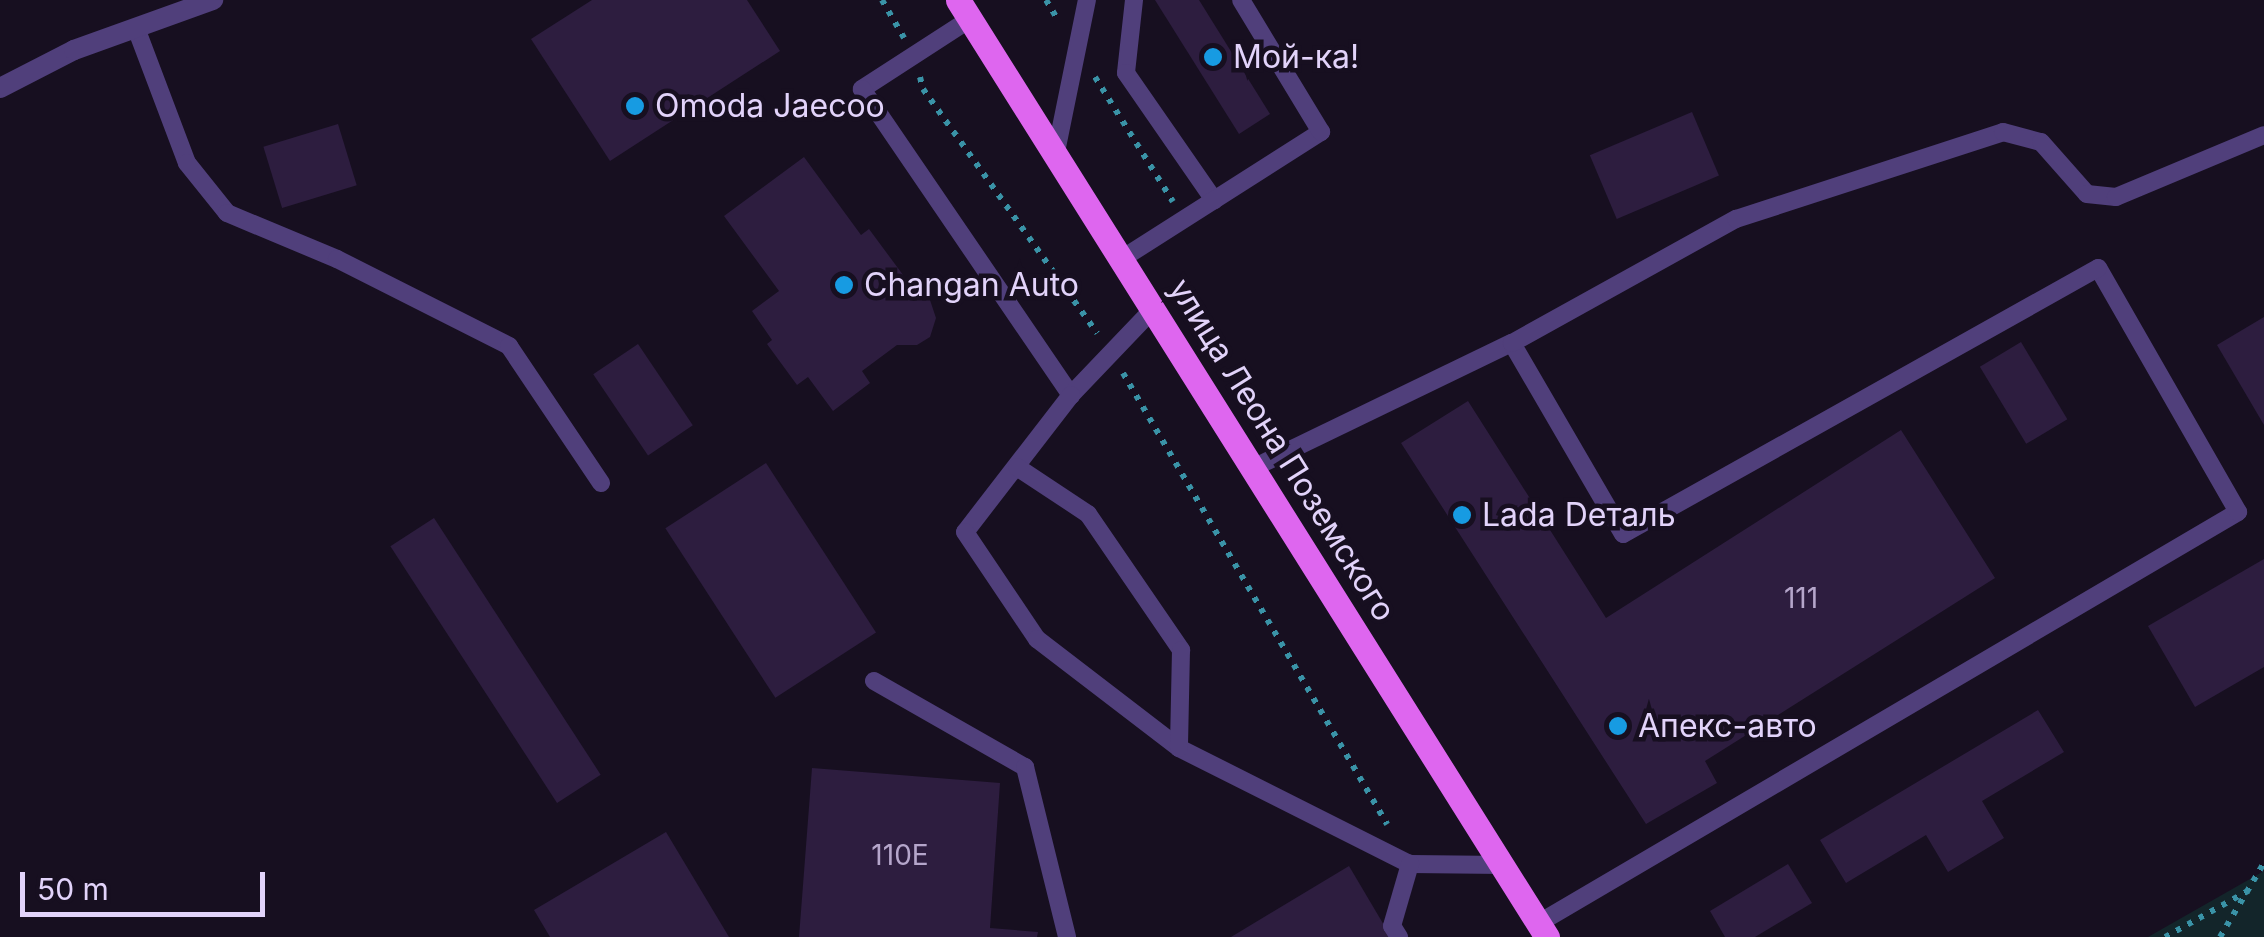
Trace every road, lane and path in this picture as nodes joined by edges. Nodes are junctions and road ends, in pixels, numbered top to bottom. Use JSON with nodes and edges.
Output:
{"nodes":[{"id":1,"x":213,"y":0,"type":"edge"},
{"id":2,"x":882,"y":0,"type":"edge"},
{"id":3,"x":1046,"y":0,"type":"edge"},
{"id":4,"x":1087,"y":0,"type":"edge"},
{"id":5,"x":1134,"y":0,"type":"edge"},
{"id":6,"x":1241,"y":0,"type":"edge"},
{"id":7,"x":964,"y":10,"type":"edge"},
{"id":8,"x":136,"y":28,"type":"junction"},
{"id":9,"x":1077,"y":48,"type":"junction"},
{"id":10,"x":914,"y":55,"type":"junction"},
{"id":11,"x":0,"y":88,"type":"edge"},
{"id":12,"x":2264,"y":135,"type":"edge"},
{"id":13,"x":1056,"y":152,"type":"junction"},
{"id":14,"x":1214,"y":200,"type":"junction"},
{"id":15,"x":1184,"y":219,"type":"junction"},
{"id":16,"x":1123,"y":258,"type":"junction"},
{"id":17,"x":1154,"y":307,"type":"junction"},
{"id":18,"x":1512,"y":343,"type":"junction"},
{"id":19,"x":1110,"y":352,"type":"junction"},
{"id":20,"x":1071,"y":394,"type":"junction"},
{"id":21,"x":1018,"y":467,"type":"junction"},
{"id":22,"x":1254,"y":467,"type":"junction"},
{"id":23,"x":601,"y":484,"type":"dead end"},
{"id":24,"x":874,"y":681,"type":"dead end"},
{"id":25,"x":1179,"y":748,"type":"junction"},
{"id":26,"x":2264,"y":863,"type":"edge"},
{"id":27,"x":1410,"y":864,"type":"junction"},
{"id":28,"x":1504,"y":865,"type":"junction"},
{"id":29,"x":2248,"y":891,"type":"junction"},
{"id":30,"x":1543,"y":930,"type":"edge"},
{"id":31,"x":1067,"y":937,"type":"edge"},
{"id":32,"x":1398,"y":937,"type":"edge"},
{"id":33,"x":2165,"y":937,"type":"edge"},
{"id":34,"x":2220,"y":937,"type":"edge"}],
"edges":[{"from":1,"to":8,"type":"street"},
{"from":2,"to":10,"type":"path"},
{"from":3,"to":9,"type":"path"},
{"from":4,"to":9,"type":"lane"},
{"from":5,"to":14,"type":"lane"},
{"from":6,"to":14,"type":"lane"},
{"from":7,"to":10,"type":"lane"},
{"from":7,"to":13,"type":"main road","name":"улица Леона Поземского"},
{"from":8,"to":11,"type":"street"},
{"from":8,"to":23,"type":"lane"},
{"from":9,"to":13,"type":"lane"},
{"from":9,"to":15,"type":"path"},
{"from":10,"to":19,"type":"path"},
{"from":10,"to":20,"type":"lane"},
{"from":12,"to":18,"type":"lane"},
{"from":13,"to":16,"type":"main road","name":"улица Леона Поземского"},
{"from":14,"to":15,"type":"lane"},
{"from":15,"to":16,"type":"lane"},
{"from":16,"to":17,"type":"main road","name":"улица Леона Поземского"},
{"from":17,"to":19,"type":"lane"},
{"from":17,"to":22,"type":"main road","name":"улица Леона Поземского"},
{"from":18,"to":22,"type":"lane"},
{"from":18,"to":30,"type":"lane"},
{"from":19,"to":20,"type":"lane"},
{"from":19,"to":27,"type":"path"},
{"from":20,"to":21,"type":"lane"},
{"from":21,"to":25,"type":"lane"},
{"from":21,"to":25,"type":"lane"},
{"from":22,"to":28,"type":"main road","name":"улица Леона Поземского"},
{"from":24,"to":31,"type":"lane"},
{"from":25,"to":27,"type":"lane"},
{"from":26,"to":29,"type":"path"},
{"from":27,"to":28,"type":"lane"},
{"from":27,"to":32,"type":"lane"},
{"from":28,"to":30,"type":"main road","name":"улица Леона Поземского"},
{"from":29,"to":33,"type":"path"},
{"from":29,"to":34,"type":"path"}]}
